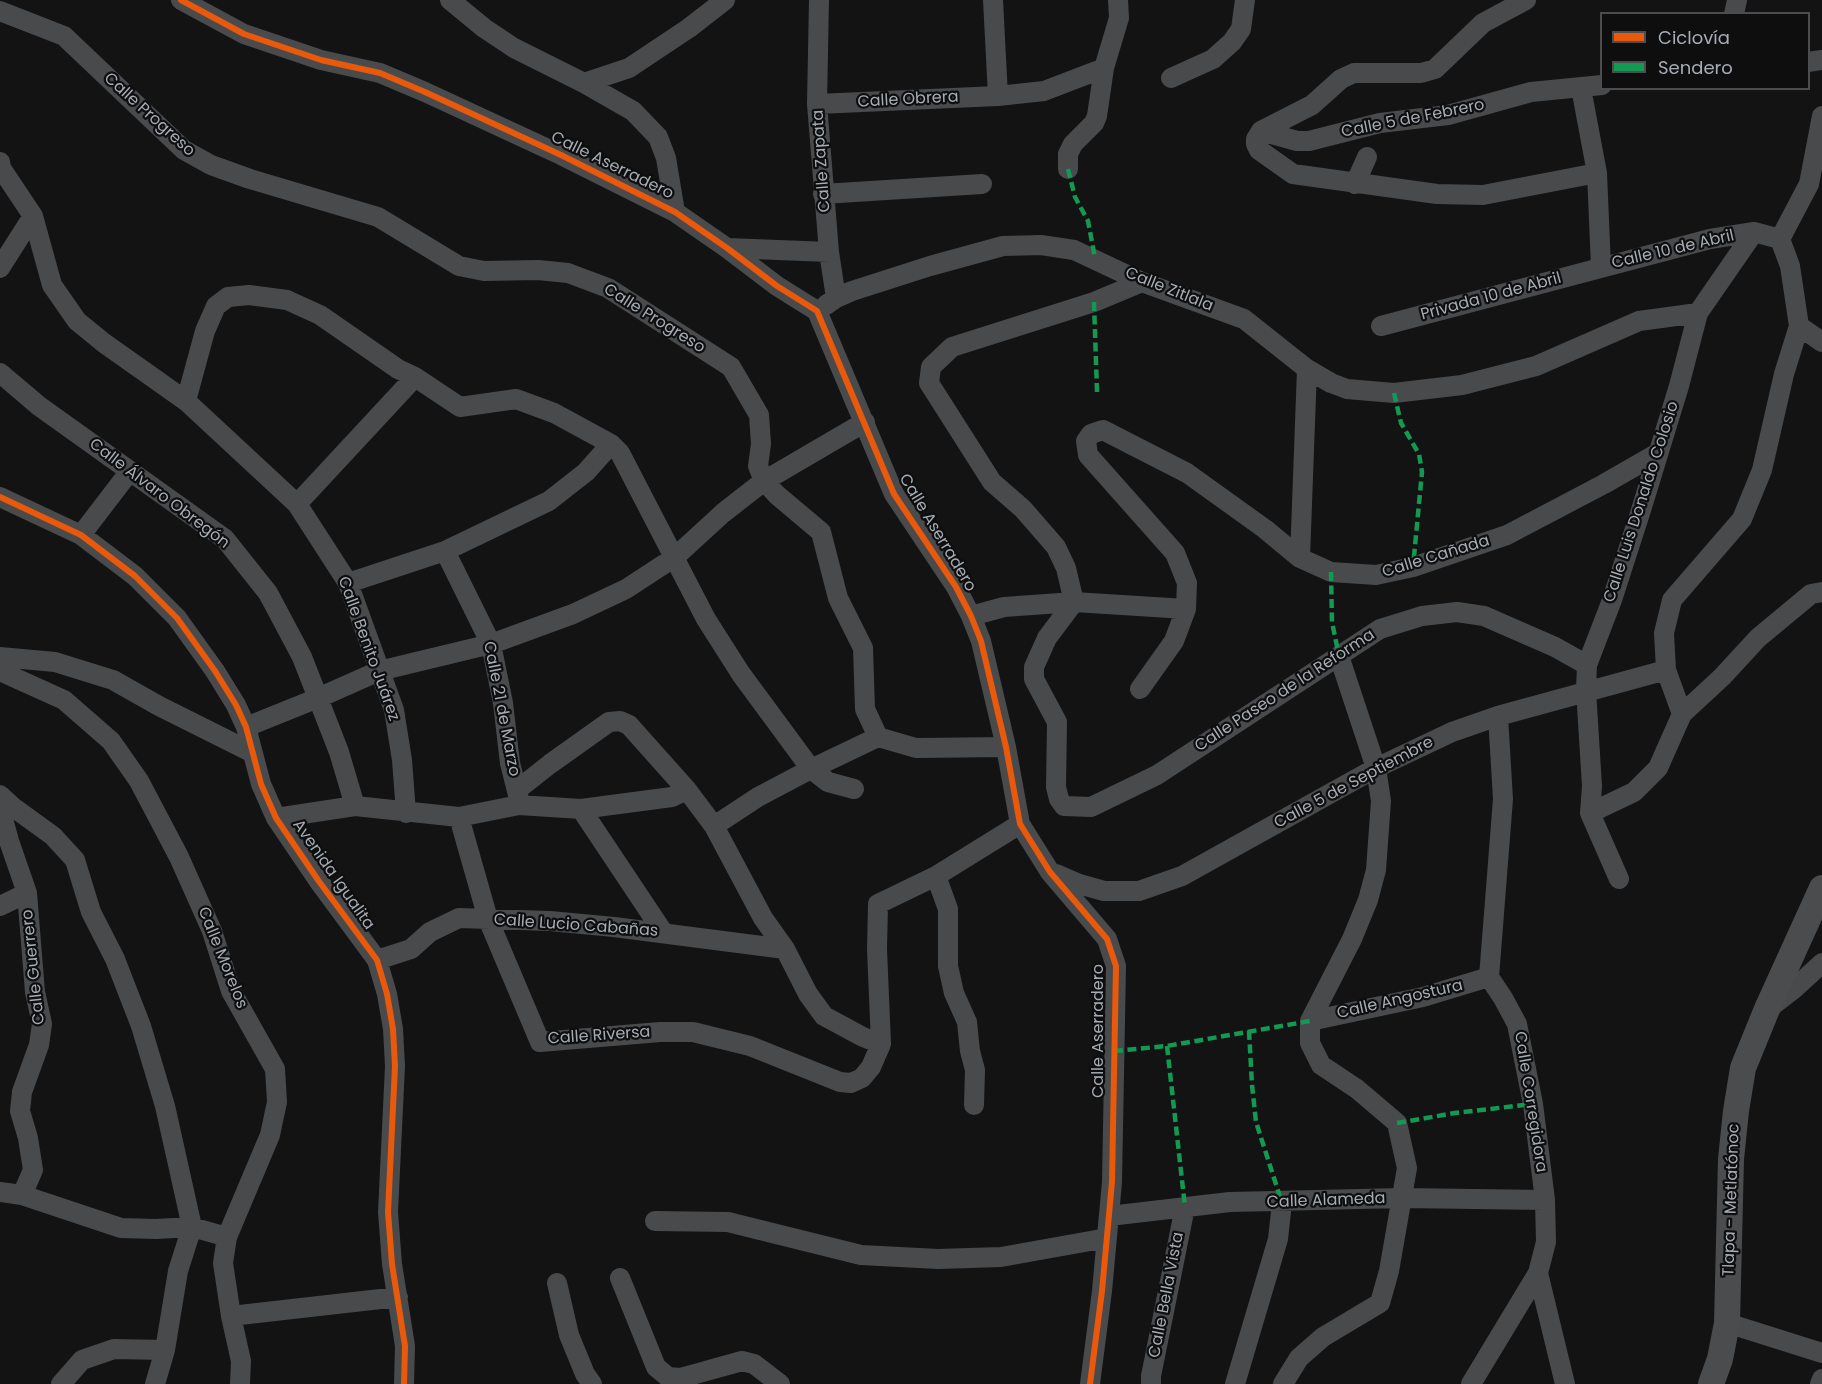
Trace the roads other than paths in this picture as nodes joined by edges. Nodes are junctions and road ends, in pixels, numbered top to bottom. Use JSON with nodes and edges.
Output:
{"nodes":[{"id":1,"x":181,"y":0,"type":"edge"},
{"id":2,"x":450,"y":0,"type":"edge"},
{"id":3,"x":725,"y":0,"type":"edge"},
{"id":4,"x":819,"y":0,"type":"edge"},
{"id":5,"x":993,"y":0,"type":"edge"},
{"id":6,"x":1118,"y":0,"type":"edge"},
{"id":7,"x":1245,"y":0,"type":"edge"},
{"id":8,"x":1526,"y":0,"type":"edge"},
{"id":9,"x":0,"y":10,"type":"edge"},
{"id":10,"x":1104,"y":68,"type":"junction"},
{"id":11,"x":1171,"y":78,"type":"dead end"},
{"id":12,"x":584,"y":83,"type":"junction"},
{"id":13,"x":1600,"y":85,"type":"edge"},
{"id":14,"x":1581,"y":88,"type":"junction"},
{"id":15,"x":999,"y":96,"type":"junction"},
{"id":16,"x":817,"y":104,"type":"junction"},
{"id":17,"x":1822,"y":116,"type":"edge"},
{"id":18,"x":1261,"y":131,"type":"junction"},
{"id":19,"x":1367,"y":156,"type":"dead end"},
{"id":20,"x":0,"y":162,"type":"edge"},
{"id":21,"x":1068,"y":169,"type":"dead end"},
{"id":22,"x":1597,"y":173,"type":"junction"},
{"id":23,"x":982,"y":184,"type":"dead end"},
{"id":24,"x":1355,"y":184,"type":"junction"},
{"id":25,"x":1816,"y":189,"type":"edge"},
{"id":26,"x":824,"y":194,"type":"junction"},
{"id":27,"x":675,"y":212,"type":"junction"},
{"id":28,"x":33,"y":216,"type":"junction"},
{"id":29,"x":1754,"y":232,"type":"junction"},
{"id":30,"x":1780,"y":239,"type":"junction"},
{"id":31,"x":727,"y":248,"type":"junction"},
{"id":32,"x":829,"y":252,"type":"junction"},
{"id":33,"x":1600,"y":267,"type":"junction"},
{"id":34,"x":0,"y":268,"type":"edge"},
{"id":35,"x":1142,"y":282,"type":"junction"},
{"id":36,"x":836,"y":298,"type":"junction"},
{"id":37,"x":816,"y":311,"type":"junction"},
{"id":38,"x":1698,"y":313,"type":"junction"},
{"id":39,"x":1381,"y":326,"type":"dead end"},
{"id":40,"x":1799,"y":326,"type":"junction"},
{"id":41,"x":1822,"y":342,"type":"edge"},
{"id":42,"x":1307,"y":369,"type":"junction"},
{"id":43,"x":0,"y":373,"type":"edge"},
{"id":44,"x":415,"y":377,"type":"junction"},
{"id":45,"x":186,"y":401,"type":"junction"},
{"id":46,"x":865,"y":422,"type":"junction"},
{"id":47,"x":611,"y":444,"type":"junction"},
{"id":48,"x":1658,"y":453,"type":"junction"},
{"id":49,"x":130,"y":471,"type":"junction"},
{"id":50,"x":764,"y":481,"type":"junction"},
{"id":51,"x":0,"y":497,"type":"edge"},
{"id":52,"x":297,"y":504,"type":"junction"},
{"id":53,"x":81,"y":535,"type":"junction"},
{"id":54,"x":444,"y":551,"type":"junction"},
{"id":55,"x":675,"y":557,"type":"junction"},
{"id":56,"x":1300,"y":558,"type":"junction"},
{"id":57,"x":348,"y":583,"type":"junction"},
{"id":58,"x":1816,"y":593,"type":"edge"},
{"id":59,"x":1074,"y":602,"type":"junction"},
{"id":60,"x":1186,"y":609,"type":"junction"},
{"id":61,"x":971,"y":616,"type":"junction"},
{"id":62,"x":491,"y":644,"type":"junction"},
{"id":63,"x":1339,"y":656,"type":"junction"},
{"id":64,"x":0,"y":657,"type":"edge"},
{"id":65,"x":1587,"y":665,"type":"junction"},
{"id":66,"x":1666,"y":670,"type":"junction"},
{"id":67,"x":0,"y":671,"type":"edge"},
{"id":68,"x":379,"y":671,"type":"junction"},
{"id":69,"x":1140,"y":690,"type":"dead end"},
{"id":70,"x":1586,"y":690,"type":"junction"},
{"id":71,"x":318,"y":698,"type":"junction"},
{"id":72,"x":1682,"y":714,"type":"junction"},
{"id":73,"x":1498,"y":716,"type":"junction"},
{"id":74,"x":246,"y":727,"type":"junction"},
{"id":75,"x":878,"y":737,"type":"junction"},
{"id":76,"x":1006,"y":747,"type":"junction"},
{"id":77,"x":251,"y":752,"type":"junction"},
{"id":78,"x":1376,"y":768,"type":"junction"},
{"id":79,"x":811,"y":769,"type":"junction"},
{"id":80,"x":854,"y":789,"type":"dead end"},
{"id":81,"x":687,"y":790,"type":"junction"},
{"id":82,"x":0,"y":795,"type":"edge"},
{"id":83,"x":518,"y":797,"type":"junction"},
{"id":84,"x":355,"y":806,"type":"junction"},
{"id":85,"x":0,"y":808,"type":"edge"},
{"id":86,"x":581,"y":809,"type":"junction"},
{"id":87,"x":406,"y":813,"type":"junction"},
{"id":88,"x":1590,"y":813,"type":"junction"},
{"id":89,"x":459,"y":817,"type":"junction"},
{"id":90,"x":276,"y":818,"type":"junction"},
{"id":91,"x":1020,"y":824,"type":"junction"},
{"id":92,"x":714,"y":826,"type":"junction"},
{"id":93,"x":1050,"y":872,"type":"junction"},
{"id":94,"x":936,"y":876,"type":"junction"},
{"id":95,"x":1619,"y":879,"type":"dead end"},
{"id":96,"x":1822,"y":888,"type":"edge"},
{"id":97,"x":27,"y":893,"type":"junction"},
{"id":98,"x":0,"y":906,"type":"edge"},
{"id":99,"x":488,"y":919,"type":"junction"},
{"id":100,"x":663,"y":932,"type":"junction"},
{"id":101,"x":785,"y":949,"type":"junction"},
{"id":102,"x":377,"y":960,"type":"junction"},
{"id":103,"x":1822,"y":963,"type":"edge"},
{"id":104,"x":1489,"y":977,"type":"junction"},
{"id":105,"x":1767,"y":1009,"type":"junction"},
{"id":106,"x":1310,"y":1021,"type":"junction"},
{"id":107,"x":881,"y":1044,"type":"junction"},
{"id":108,"x":974,"y":1105,"type":"dead end"},
{"id":109,"x":0,"y":1192,"type":"edge"},
{"id":110,"x":22,"y":1195,"type":"junction"},
{"id":111,"x":1402,"y":1198,"type":"junction"},
{"id":112,"x":1545,"y":1200,"type":"junction"},
{"id":113,"x":1282,"y":1203,"type":"junction"},
{"id":114,"x":1185,"y":1206,"type":"junction"},
{"id":115,"x":1108,"y":1216,"type":"junction"},
{"id":116,"x":656,"y":1221,"type":"dead end"},
{"id":117,"x":192,"y":1227,"type":"junction"},
{"id":118,"x":227,"y":1237,"type":"junction"},
{"id":119,"x":1107,"y":1238,"type":"junction"},
{"id":120,"x":1538,"y":1273,"type":"junction"},
{"id":121,"x":620,"y":1278,"type":"dead end"},
{"id":122,"x":557,"y":1283,"type":"dead end"},
{"id":123,"x":398,"y":1297,"type":"junction"},
{"id":124,"x":231,"y":1316,"type":"junction"},
{"id":125,"x":1727,"y":1323,"type":"junction"},
{"id":126,"x":165,"y":1350,"type":"junction"},
{"id":127,"x":1822,"y":1353,"type":"edge"},
{"id":128,"x":1822,"y":1379,"type":"edge"},
{"id":129,"x":61,"y":1384,"type":"edge"},
{"id":130,"x":155,"y":1384,"type":"edge"},
{"id":131,"x":240,"y":1384,"type":"edge"},
{"id":132,"x":404,"y":1384,"type":"edge"},
{"id":133,"x":592,"y":1384,"type":"edge"},
{"id":134,"x":780,"y":1384,"type":"edge"},
{"id":135,"x":1090,"y":1384,"type":"edge"},
{"id":136,"x":1151,"y":1384,"type":"edge"},
{"id":137,"x":1235,"y":1384,"type":"edge"},
{"id":138,"x":1283,"y":1384,"type":"edge"},
{"id":139,"x":1471,"y":1384,"type":"edge"},
{"id":140,"x":1565,"y":1384,"type":"edge"},
{"id":141,"x":1711,"y":1384,"type":"edge"},
{"id":142,"x":1820,"y":1384,"type":"edge"}],
"edges":[{"from":1,"to":27,"type":"street","name":"Calle Aserradero"},
{"from":2,"to":12,"type":"street"},
{"from":3,"to":12,"type":"street"},
{"from":4,"to":16,"type":"street","name":"Calle Zapata"},
{"from":5,"to":15,"type":"street"},
{"from":6,"to":10,"type":"street"},
{"from":7,"to":11,"type":"street"},
{"from":8,"to":18,"type":"street"},
{"from":9,"to":50,"type":"street","name":"Calle Progreso"},
{"from":10,"to":15,"type":"street","name":"Calle Obrera"},
{"from":10,"to":21,"type":"street"},
{"from":12,"to":27,"type":"street"},
{"from":13,"to":14,"type":"street","name":"Calle 5 de Febrero"},
{"from":14,"to":18,"type":"street","name":"Calle 5 de Febrero"},
{"from":14,"to":22,"type":"street"},
{"from":15,"to":16,"type":"street","name":"Calle Obrera"},
{"from":16,"to":26,"type":"street","name":"Calle Zapata"},
{"from":17,"to":25,"type":"street"},
{"from":18,"to":24,"type":"street"},
{"from":19,"to":24,"type":"street"},
{"from":20,"to":28,"type":"street","name":"Calle Benito Juárez"},
{"from":22,"to":24,"type":"street"},
{"from":22,"to":33,"type":"street"},
{"from":23,"to":26,"type":"street"},
{"from":25,"to":30,"type":"street"},
{"from":26,"to":32,"type":"street","name":"Calle Zapata"},
{"from":27,"to":31,"type":"street","name":"Calle Aserradero"},
{"from":28,"to":34,"type":"street"},
{"from":28,"to":45,"type":"street","name":"Calle Benito Juárez"},
{"from":29,"to":30,"type":"street","name":"Calle 10 de Abril"},
{"from":29,"to":33,"type":"street","name":"Calle 10 de Abril"},
{"from":29,"to":38,"type":"street"},
{"from":30,"to":40,"type":"street"},
{"from":31,"to":32,"type":"street"},
{"from":31,"to":37,"type":"street","name":"Calle Aserradero"},
{"from":32,"to":36,"type":"street","name":"Calle Zapata"},
{"from":33,"to":39,"type":"street","name":"Privada 10 de Abril"},
{"from":35,"to":36,"type":"street","name":"Calle Zitlala"},
{"from":35,"to":42,"type":"street","name":"Calle Zitlala"},
{"from":35,"to":59,"type":"street"},
{"from":36,"to":37,"type":"street"},
{"from":37,"to":46,"type":"street","name":"Calle Aserradero"},
{"from":38,"to":42,"type":"street","name":"Calle Zitlala"},
{"from":38,"to":48,"type":"street","name":"Calle Luis Donaldo Colosio"},
{"from":40,"to":41,"type":"street"},
{"from":40,"to":66,"type":"street"},
{"from":42,"to":56,"type":"street"},
{"from":43,"to":49,"type":"street","name":"Calle Álvaro Obregón"},
{"from":44,"to":45,"type":"street"},
{"from":44,"to":47,"type":"street"},
{"from":44,"to":52,"type":"street"},
{"from":45,"to":52,"type":"street","name":"Calle Benito Juárez"},
{"from":46,"to":50,"type":"street"},
{"from":46,"to":61,"type":"street","name":"Calle Aserradero"},
{"from":47,"to":54,"type":"street"},
{"from":47,"to":55,"type":"street"},
{"from":48,"to":56,"type":"street","name":"Calle Cañada"},
{"from":48,"to":65,"type":"street","name":"Calle Luis Donaldo Colosio"},
{"from":49,"to":53,"type":"street"},
{"from":49,"to":71,"type":"street","name":"Calle Álvaro Obregón"},
{"from":50,"to":55,"type":"street"},
{"from":50,"to":75,"type":"street"},
{"from":51,"to":53,"type":"street","name":"Avenida Igualita"},
{"from":52,"to":57,"type":"street","name":"Calle Benito Juárez"},
{"from":53,"to":74,"type":"street","name":"Avenida Igualita"},
{"from":54,"to":57,"type":"street"},
{"from":54,"to":62,"type":"street","name":"Calle 21 de Marzo"},
{"from":55,"to":62,"type":"street"},
{"from":55,"to":79,"type":"street"},
{"from":56,"to":60,"type":"street","name":"Calle Cañada"},
{"from":57,"to":68,"type":"street","name":"Calle Benito Juárez"},
{"from":58,"to":72,"type":"street"},
{"from":59,"to":60,"type":"street"},
{"from":59,"to":61,"type":"street"},
{"from":59,"to":63,"type":"street","name":"Calle Paseo de la Reforma"},
{"from":60,"to":69,"type":"street"},
{"from":61,"to":76,"type":"street","name":"Calle Aserradero"},
{"from":62,"to":68,"type":"street"},
{"from":62,"to":83,"type":"street","name":"Calle 21 de Marzo"},
{"from":63,"to":65,"type":"street","name":"Calle Paseo de la Reforma"},
{"from":63,"to":78,"type":"street"},
{"from":64,"to":77,"type":"street"},
{"from":65,"to":70,"type":"street","name":"Calle Luis Donaldo Colosio"},
{"from":66,"to":70,"type":"street","name":"Calle 5 de Septiembre"},
{"from":66,"to":72,"type":"street"},
{"from":67,"to":118,"type":"street","name":"Calle Morelos"},
{"from":68,"to":71,"type":"street"},
{"from":68,"to":87,"type":"street","name":"Calle Benito Juárez"},
{"from":70,"to":73,"type":"street","name":"Calle 5 de Septiembre"},
{"from":70,"to":88,"type":"street","name":"Calle Luis Donaldo Colosio"},
{"from":71,"to":74,"type":"street"},
{"from":71,"to":84,"type":"street","name":"Calle Álvaro Obregón"},
{"from":72,"to":88,"type":"street"},
{"from":73,"to":78,"type":"street","name":"Calle 5 de Septiembre"},
{"from":73,"to":104,"type":"street"},
{"from":74,"to":77,"type":"street","name":"Avenida Igualita"},
{"from":75,"to":76,"type":"street"},
{"from":75,"to":79,"type":"street"},
{"from":76,"to":91,"type":"street","name":"Calle Aserradero"},
{"from":77,"to":90,"type":"street","name":"Avenida Igualita"},
{"from":78,"to":93,"type":"street","name":"Calle 5 de Septiembre"},
{"from":78,"to":106,"type":"street"},
{"from":79,"to":80,"type":"street"},
{"from":79,"to":92,"type":"street"},
{"from":81,"to":83,"type":"street"},
{"from":81,"to":86,"type":"street"},
{"from":81,"to":92,"type":"street"},
{"from":82,"to":117,"type":"street"},
{"from":83,"to":86,"type":"street"},
{"from":83,"to":89,"type":"street"},
{"from":84,"to":87,"type":"street"},
{"from":84,"to":90,"type":"street"},
{"from":85,"to":97,"type":"street","name":"Calle Guerrero"},
{"from":86,"to":100,"type":"street"},
{"from":87,"to":89,"type":"street"},
{"from":88,"to":95,"type":"street"},
{"from":89,"to":99,"type":"street","name":"Calle Riversa"},
{"from":90,"to":102,"type":"street","name":"Avenida Igualita"},
{"from":91,"to":93,"type":"street","name":"Calle Aserradero"},
{"from":91,"to":94,"type":"street"},
{"from":92,"to":101,"type":"street"},
{"from":93,"to":115,"type":"street","name":"Calle Aserradero"},
{"from":94,"to":107,"type":"street"},
{"from":94,"to":108,"type":"street"},
{"from":96,"to":105,"type":"main road","name":"Tlapa - Metlatónoc"},
{"from":97,"to":98,"type":"street"},
{"from":97,"to":110,"type":"street","name":"Calle Guerrero"},
{"from":99,"to":100,"type":"street","name":"Calle Lucio Cabañas"},
{"from":99,"to":102,"type":"street","name":"Calle Lucio Cabañas"},
{"from":99,"to":107,"type":"street","name":"Calle Riversa"},
{"from":100,"to":101,"type":"street","name":"Calle Lucio Cabañas"},
{"from":101,"to":107,"type":"street"},
{"from":102,"to":123,"type":"street","name":"Avenida Igualita"},
{"from":103,"to":105,"type":"street"},
{"from":104,"to":106,"type":"street","name":"Calle Angostura"},
{"from":104,"to":112,"type":"street","name":"Calle Corregidora"},
{"from":105,"to":125,"type":"main road","name":"Tlapa - Metlatónoc"},
{"from":106,"to":111,"type":"street"},
{"from":109,"to":110,"type":"street"},
{"from":110,"to":117,"type":"street"},
{"from":111,"to":112,"type":"street","name":"Calle Alameda"},
{"from":111,"to":113,"type":"street","name":"Calle Alameda"},
{"from":111,"to":138,"type":"street"},
{"from":112,"to":120,"type":"street","name":"Calle Corregidora"},
{"from":113,"to":114,"type":"street","name":"Calle Alameda"},
{"from":113,"to":137,"type":"street"},
{"from":114,"to":115,"type":"street","name":"Calle Alameda"},
{"from":114,"to":136,"type":"street","name":"Calle Bella Vista"},
{"from":115,"to":119,"type":"street","name":"Calle Aserradero"},
{"from":116,"to":119,"type":"street"},
{"from":117,"to":118,"type":"street"},
{"from":117,"to":126,"type":"street"},
{"from":118,"to":124,"type":"street","name":"Calle Morelos"},
{"from":119,"to":135,"type":"street","name":"Calle Aserradero"},
{"from":120,"to":139,"type":"street"},
{"from":120,"to":140,"type":"street","name":"Calle Corregidora"},
{"from":121,"to":134,"type":"street"},
{"from":122,"to":133,"type":"street"},
{"from":123,"to":124,"type":"street"},
{"from":123,"to":132,"type":"street","name":"Avenida Igualita"},
{"from":124,"to":131,"type":"street","name":"Calle Morelos"},
{"from":125,"to":127,"type":"street"},
{"from":125,"to":141,"type":"main road","name":"Tlapa - Metlatónoc"},
{"from":126,"to":129,"type":"street"},
{"from":126,"to":130,"type":"street"},
{"from":128,"to":142,"type":"street"}]}
